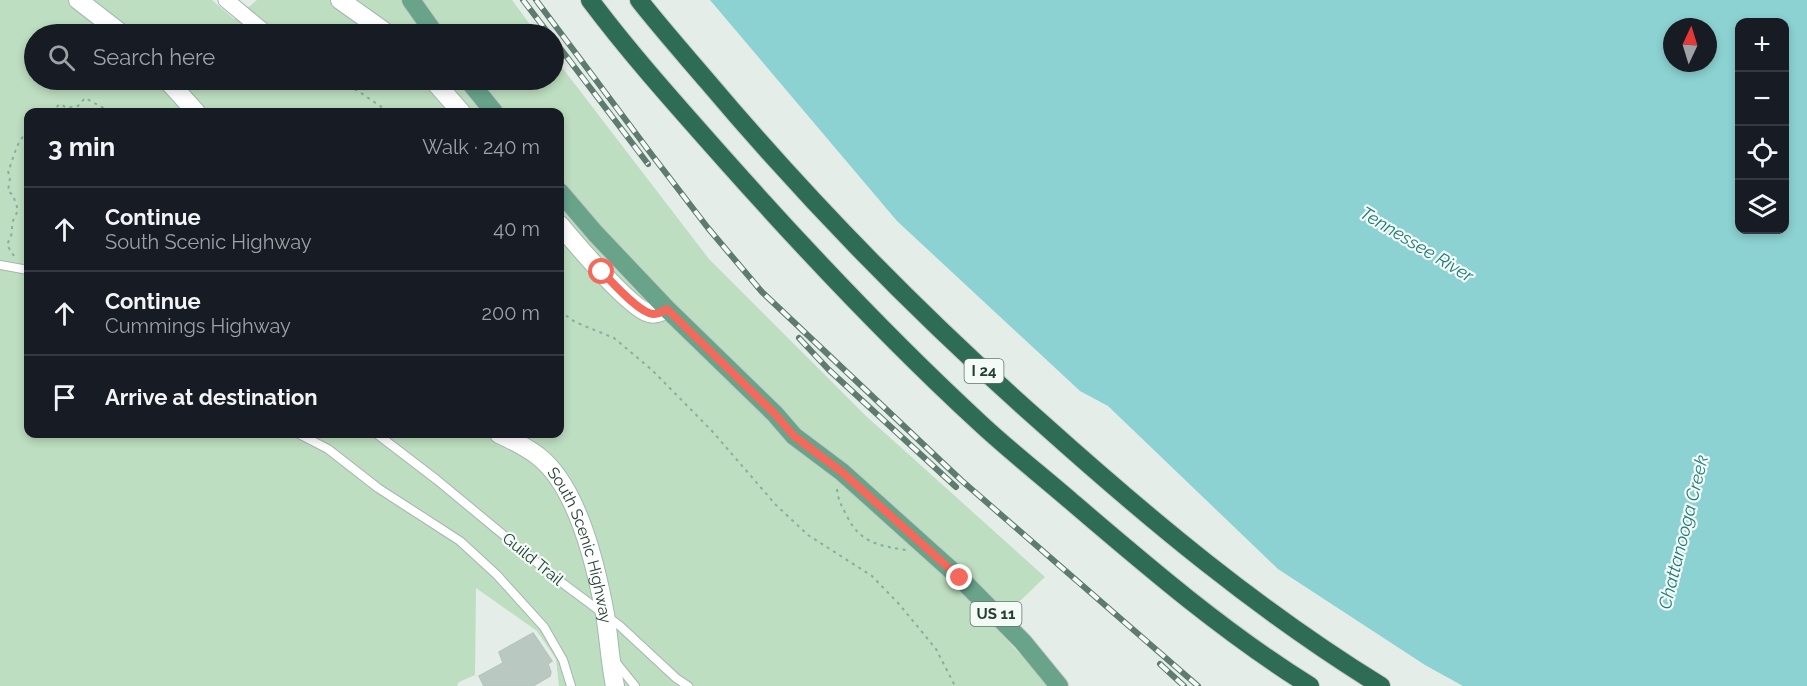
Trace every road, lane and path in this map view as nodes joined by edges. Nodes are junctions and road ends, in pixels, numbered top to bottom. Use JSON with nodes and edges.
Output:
{"nodes":[{"id":1,"x":78,"y":0,"type":"edge"},
{"id":2,"x":225,"y":0,"type":"edge"},
{"id":3,"x":340,"y":0,"type":"edge"},
{"id":4,"x":411,"y":0,"type":"edge"},
{"id":5,"x":590,"y":0,"type":"edge"},
{"id":6,"x":639,"y":0,"type":"edge"},
{"id":7,"x":109,"y":24,"type":"edge"},
{"id":8,"x":255,"y":24,"type":"edge"},
{"id":9,"x":374,"y":24,"type":"edge"},
{"id":10,"x":428,"y":24,"type":"edge"},
{"id":11,"x":176,"y":90,"type":"edge"},
{"id":12,"x":356,"y":90,"type":"edge"},
{"id":13,"x":442,"y":90,"type":"edge"},
{"id":14,"x":476,"y":90,"type":"edge"},
{"id":15,"x":67,"y":108,"type":"edge"},
{"id":16,"x":104,"y":108,"type":"edge"},
{"id":17,"x":192,"y":108,"type":"edge"},
{"id":18,"x":383,"y":108,"type":"edge"},
{"id":19,"x":458,"y":108,"type":"edge"},
{"id":20,"x":491,"y":108,"type":"edge"},
{"id":21,"x":24,"y":135,"type":"edge"},
{"id":22,"x":564,"y":197,"type":"edge"},
{"id":23,"x":564,"y":229,"type":"edge"},
{"id":24,"x":24,"y":264,"type":"edge"},
{"id":25,"x":0,"y":265,"type":"edge"},
{"id":26,"x":24,"y":269,"type":"edge"},
{"id":27,"x":667,"y":309,"type":"junction"},
{"id":28,"x":564,"y":314,"type":"edge"},
{"id":29,"x":306,"y":438,"type":"edge"},
{"id":30,"x":382,"y":438,"type":"edge"},
{"id":31,"x":507,"y":438,"type":"edge"},
{"id":32,"x":842,"y":472,"type":"junction"},
{"id":33,"x":930,"y":550,"type":"junction"},
{"id":34,"x":605,"y":615,"type":"junction"},
{"id":35,"x":609,"y":654,"type":"junction"},
{"id":36,"x":676,"y":678,"type":"junction"},
{"id":37,"x":571,"y":686,"type":"edge"},
{"id":38,"x":615,"y":686,"type":"edge"},
{"id":39,"x":635,"y":686,"type":"edge"},
{"id":40,"x":681,"y":686,"type":"edge"},
{"id":41,"x":688,"y":686,"type":"edge"},
{"id":42,"x":955,"y":686,"type":"edge"},
{"id":43,"x":1059,"y":686,"type":"edge"},
{"id":44,"x":1310,"y":686,"type":"edge"},
{"id":45,"x":1381,"y":686,"type":"edge"}],
"edges":[{"from":1,"to":7,"type":"main road"},
{"from":2,"to":8,"type":"street"},
{"from":3,"to":9,"type":"main road"},
{"from":4,"to":10,"type":"main road"},
{"from":5,"to":44,"type":"highway","number":"I 24"},
{"from":6,"to":45,"type":"highway","number":"I 24"},
{"from":11,"to":17,"type":"main road"},
{"from":12,"to":18,"type":"path"},
{"from":13,"to":19,"type":"main road"},
{"from":14,"to":20,"type":"main road"},
{"from":15,"to":16,"type":"path"},
{"from":21,"to":24,"type":"path"},
{"from":22,"to":27,"type":"main road","number":"US 11"},
{"from":23,"to":27,"type":"main road"},
{"from":25,"to":26,"type":"lane"},
{"from":27,"to":32,"type":"main road","number":"US 11"},
{"from":28,"to":42,"type":"path"},
{"from":29,"to":37,"type":"lane"},
{"from":30,"to":34,"type":"lane","name":"Guild Trail"},
{"from":31,"to":34,"type":"main road","name":"South Scenic Highway"},
{"from":32,"to":33,"type":"main road","number":"US 11"},
{"from":32,"to":33,"type":"path"},
{"from":33,"to":43,"type":"main road","number":"US 11"},
{"from":34,"to":35,"type":"main road","name":"South Scenic Highway"},
{"from":34,"to":36,"type":"lane","name":"Guild Trail"},
{"from":35,"to":38,"type":"main road","name":"South Scenic Highway"},
{"from":35,"to":39,"type":"lane"},
{"from":36,"to":40,"type":"lane"},
{"from":36,"to":41,"type":"lane","name":"Guild Trail"}]}
